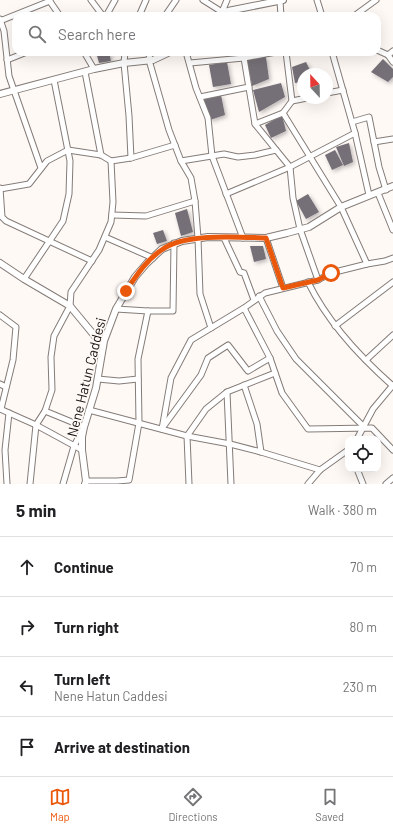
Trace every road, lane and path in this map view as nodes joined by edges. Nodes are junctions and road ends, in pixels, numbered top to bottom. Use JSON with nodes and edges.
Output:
{"nodes":[{"id":1,"x":91,"y":0,"type":"edge"},
{"id":2,"x":115,"y":0,"type":"edge"},
{"id":3,"x":146,"y":0,"type":"edge"},
{"id":4,"x":176,"y":0,"type":"edge"},
{"id":5,"x":203,"y":0,"type":"edge"},
{"id":6,"x":227,"y":0,"type":"edge"},
{"id":7,"x":281,"y":0,"type":"edge"},
{"id":8,"x":317,"y":0,"type":"edge"},
{"id":9,"x":376,"y":0,"type":"edge"},
{"id":10,"x":50,"y":1,"type":"edge"},
{"id":11,"x":21,"y":12,"type":"edge"},
{"id":12,"x":57,"y":12,"type":"edge"},
{"id":13,"x":102,"y":12,"type":"edge"},
{"id":14,"x":108,"y":12,"type":"edge"},
{"id":15,"x":141,"y":12,"type":"edge"},
{"id":16,"x":168,"y":12,"type":"edge"},
{"id":17,"x":217,"y":12,"type":"edge"},
{"id":18,"x":220,"y":12,"type":"edge"},
{"id":19,"x":228,"y":12,"type":"edge"},
{"id":20,"x":282,"y":12,"type":"edge"},
{"id":21,"x":321,"y":12,"type":"edge"},
{"id":22,"x":360,"y":12,"type":"edge"},
{"id":23,"x":12,"y":15,"type":"edge"},
{"id":24,"x":0,"y":20,"type":"edge"},
{"id":25,"x":393,"y":51,"type":"edge"},
{"id":26,"x":381,"y":52,"type":"edge"},
{"id":27,"x":388,"y":55,"type":"junction"},
{"id":28,"x":17,"y":56,"type":"edge"},
{"id":29,"x":86,"y":56,"type":"edge"},
{"id":30,"x":125,"y":56,"type":"edge"},
{"id":31,"x":150,"y":56,"type":"edge"},
{"id":32,"x":163,"y":56,"type":"edge"},
{"id":33,"x":187,"y":56,"type":"edge"},
{"id":34,"x":255,"y":56,"type":"edge"},
{"id":35,"x":286,"y":56,"type":"edge"},
{"id":36,"x":333,"y":56,"type":"edge"},
{"id":37,"x":244,"y":58,"type":"junction"},
{"id":38,"x":7,"y":60,"type":"junction"},
{"id":39,"x":149,"y":60,"type":"junction"},
{"id":40,"x":393,"y":62,"type":"edge"},
{"id":41,"x":124,"y":63,"type":"junction"},
{"id":42,"x":190,"y":63,"type":"junction"},
{"id":43,"x":94,"y":69,"type":"junction"},
{"id":44,"x":85,"y":72,"type":"junction"},
{"id":45,"x":54,"y":80,"type":"junction"},
{"id":46,"x":249,"y":87,"type":"junction"},
{"id":47,"x":14,"y":90,"type":"junction"},
{"id":48,"x":343,"y":90,"type":"junction"},
{"id":49,"x":333,"y":92,"type":"edge"},
{"id":50,"x":0,"y":94,"type":"edge"},
{"id":51,"x":200,"y":97,"type":"junction"},
{"id":52,"x":297,"y":100,"type":"edge"},
{"id":53,"x":292,"y":101,"type":"junction"},
{"id":54,"x":283,"y":113,"type":"junction"},
{"id":55,"x":352,"y":122,"type":"junction"},
{"id":56,"x":255,"y":124,"type":"junction"},
{"id":57,"x":355,"y":133,"type":"junction"},
{"id":58,"x":393,"y":139,"type":"edge"},
{"id":59,"x":374,"y":142,"type":"junction"},
{"id":60,"x":175,"y":145,"type":"junction"},
{"id":61,"x":68,"y":150,"type":"junction"},
{"id":62,"x":276,"y":150,"type":"junction"},
{"id":63,"x":101,"y":156,"type":"junction"},
{"id":64,"x":212,"y":156,"type":"junction"},
{"id":65,"x":309,"y":157,"type":"junction"},
{"id":66,"x":131,"y":158,"type":"junction"},
{"id":67,"x":111,"y":161,"type":"junction"},
{"id":68,"x":181,"y":161,"type":"junction"},
{"id":69,"x":290,"y":166,"type":"junction"},
{"id":70,"x":41,"y":168,"type":"junction"},
{"id":71,"x":393,"y":186,"type":"edge"},
{"id":72,"x":0,"y":189,"type":"edge"},
{"id":73,"x":386,"y":190,"type":"junction"},
{"id":74,"x":378,"y":193,"type":"junction"},
{"id":75,"x":226,"y":194,"type":"junction"},
{"id":76,"x":370,"y":195,"type":"junction"},
{"id":77,"x":195,"y":201,"type":"junction"},
{"id":78,"x":341,"y":207,"type":"junction"},
{"id":79,"x":112,"y":215,"type":"junction"},
{"id":80,"x":300,"y":229,"type":"junction"},
{"id":81,"x":393,"y":230,"type":"edge"},
{"id":82,"x":105,"y":237,"type":"junction"},
{"id":83,"x":198,"y":238,"type":"junction"},
{"id":84,"x":224,"y":238,"type":"junction"},
{"id":85,"x":243,"y":238,"type":"junction"},
{"id":86,"x":266,"y":238,"type":"junction"},
{"id":87,"x":50,"y":241,"type":"junction"},
{"id":88,"x":174,"y":243,"type":"junction"},
{"id":89,"x":153,"y":258,"type":"junction"},
{"id":90,"x":393,"y":258,"type":"edge"},
{"id":91,"x":92,"y":261,"type":"junction"},
{"id":92,"x":0,"y":263,"type":"edge"},
{"id":93,"x":367,"y":264,"type":"junction"},
{"id":94,"x":24,"y":279,"type":"junction"},
{"id":95,"x":318,"y":280,"type":"junction"},
{"id":96,"x":308,"y":282,"type":"junction"},
{"id":97,"x":393,"y":282,"type":"edge"},
{"id":98,"x":283,"y":288,"type":"junction"},
{"id":99,"x":260,"y":296,"type":"junction"},
{"id":100,"x":254,"y":300,"type":"junction"},
{"id":101,"x":70,"y":306,"type":"junction"},
{"id":102,"x":244,"y":308,"type":"junction"},
{"id":103,"x":116,"y":309,"type":"junction"},
{"id":104,"x":148,"y":311,"type":"junction"},
{"id":105,"x":0,"y":315,"type":"edge"},
{"id":106,"x":335,"y":326,"type":"junction"},
{"id":107,"x":212,"y":328,"type":"junction"},
{"id":108,"x":393,"y":335,"type":"edge"},
{"id":109,"x":103,"y":346,"type":"junction"},
{"id":110,"x":270,"y":358,"type":"junction"},
{"id":111,"x":366,"y":360,"type":"junction"},
{"id":112,"x":275,"y":373,"type":"junction"},
{"id":113,"x":98,"y":379,"type":"junction"},
{"id":114,"x":138,"y":379,"type":"junction"},
{"id":115,"x":0,"y":384,"type":"edge"},
{"id":116,"x":244,"y":385,"type":"junction"},
{"id":117,"x":6,"y":386,"type":"junction"},
{"id":118,"x":393,"y":386,"type":"edge"},
{"id":119,"x":226,"y":392,"type":"junction"},
{"id":120,"x":0,"y":409,"type":"edge"},
{"id":121,"x":90,"y":410,"type":"junction"},
{"id":122,"x":45,"y":411,"type":"junction"},
{"id":123,"x":9,"y":413,"type":"junction"},
{"id":124,"x":139,"y":423,"type":"junction"},
{"id":125,"x":36,"y":425,"type":"junction"},
{"id":126,"x":84,"y":427,"type":"junction"},
{"id":127,"x":364,"y":427,"type":"junction"},
{"id":128,"x":162,"y":429,"type":"junction"},
{"id":129,"x":187,"y":436,"type":"junction"},
{"id":130,"x":359,"y":436,"type":"edge"},
{"id":131,"x":230,"y":444,"type":"junction"},
{"id":132,"x":74,"y":446,"type":"junction"},
{"id":133,"x":82,"y":450,"type":"junction"},
{"id":134,"x":393,"y":450,"type":"edge"},
{"id":135,"x":261,"y":452,"type":"junction"},
{"id":136,"x":345,"y":452,"type":"edge"},
{"id":137,"x":320,"y":470,"type":"junction"},
{"id":138,"x":358,"y":472,"type":"edge"},
{"id":139,"x":393,"y":478,"type":"edge"},
{"id":140,"x":85,"y":482,"type":"edge"},
{"id":141,"x":117,"y":482,"type":"edge"},
{"id":142,"x":7,"y":484,"type":"edge"},
{"id":143,"x":30,"y":484,"type":"edge"},
{"id":144,"x":63,"y":484,"type":"edge"},
{"id":145,"x":189,"y":484,"type":"edge"},
{"id":146,"x":231,"y":484,"type":"edge"},
{"id":147,"x":308,"y":484,"type":"edge"},
{"id":148,"x":363,"y":484,"type":"edge"},
{"id":149,"x":386,"y":484,"type":"edge"}],
"edges":[{"from":1,"to":13,"type":"street"},
{"from":2,"to":14,"type":"street"},
{"from":3,"to":15,"type":"street"},
{"from":4,"to":16,"type":"street"},
{"from":5,"to":17,"type":"street"},
{"from":6,"to":18,"type":"street"},
{"from":7,"to":19,"type":"street"},
{"from":7,"to":20,"type":"street"},
{"from":8,"to":21,"type":"street"},
{"from":9,"to":22,"type":"street"},
{"from":10,"to":11,"type":"street"},
{"from":10,"to":12,"type":"street"},
{"from":23,"to":24,"type":"street"},
{"from":24,"to":38,"type":"street"},
{"from":25,"to":27,"type":"street"},
{"from":26,"to":27,"type":"street"},
{"from":27,"to":40,"type":"street"},
{"from":28,"to":38,"type":"street"},
{"from":29,"to":43,"type":"street"},
{"from":30,"to":41,"type":"street"},
{"from":31,"to":39,"type":"street"},
{"from":32,"to":39,"type":"street"},
{"from":33,"to":42,"type":"street"},
{"from":34,"to":37,"type":"street"},
{"from":35,"to":53,"type":"street"},
{"from":36,"to":48,"type":"street"},
{"from":37,"to":42,"type":"street"},
{"from":37,"to":46,"type":"street"},
{"from":38,"to":47,"type":"street"},
{"from":39,"to":41,"type":"street"},
{"from":39,"to":60,"type":"street"},
{"from":41,"to":43,"type":"street"},
{"from":41,"to":66,"type":"street"},
{"from":42,"to":51,"type":"street"},
{"from":43,"to":44,"type":"street"},
{"from":44,"to":45,"type":"street"},
{"from":44,"to":63,"type":"street"},
{"from":45,"to":47,"type":"street"},
{"from":45,"to":61,"type":"street"},
{"from":46,"to":51,"type":"street"},
{"from":46,"to":56,"type":"street"},
{"from":47,"to":50,"type":"street"},
{"from":47,"to":70,"type":"street"},
{"from":48,"to":49,"type":"street"},
{"from":48,"to":55,"type":"street"},
{"from":51,"to":64,"type":"street"},
{"from":52,"to":53,"type":"street"},
{"from":53,"to":54,"type":"street"},
{"from":54,"to":56,"type":"street"},
{"from":54,"to":65,"type":"street"},
{"from":55,"to":57,"type":"street"},
{"from":55,"to":59,"type":"street"},
{"from":56,"to":62,"type":"street"},
{"from":57,"to":65,"type":"street"},
{"from":57,"to":76,"type":"street"},
{"from":58,"to":59,"type":"street"},
{"from":59,"to":73,"type":"street"},
{"from":60,"to":66,"type":"street"},
{"from":60,"to":68,"type":"street"},
{"from":61,"to":63,"type":"street"},
{"from":61,"to":70,"type":"street"},
{"from":61,"to":87,"type":"street"},
{"from":62,"to":64,"type":"street"},
{"from":62,"to":69,"type":"street"},
{"from":63,"to":67,"type":"street"},
{"from":64,"to":68,"type":"street"},
{"from":64,"to":75,"type":"street"},
{"from":65,"to":69,"type":"street"},
{"from":65,"to":78,"type":"street"},
{"from":66,"to":67,"type":"street"},
{"from":67,"to":79,"type":"street"},
{"from":68,"to":77,"type":"street"},
{"from":69,"to":75,"type":"street"},
{"from":69,"to":80,"type":"street"},
{"from":70,"to":72,"type":"street"},
{"from":71,"to":73,"type":"street","name":"Nene Hatun Caddesi"},
{"from":72,"to":87,"type":"street"},
{"from":73,"to":74,"type":"street","name":"Nene Hatun Caddesi"},
{"from":74,"to":76,"type":"street","name":"Nene Hatun Caddesi"},
{"from":74,"to":81,"type":"street"},
{"from":75,"to":85,"type":"street"},
{"from":76,"to":78,"type":"street","name":"Nene Hatun Caddesi"},
{"from":77,"to":79,"type":"street"},
{"from":77,"to":83,"type":"street"},
{"from":78,"to":80,"type":"street","name":"Nene Hatun Caddesi"},
{"from":78,"to":93,"type":"street"},
{"from":79,"to":82,"type":"street"},
{"from":80,"to":86,"type":"street","name":"Nene Hatun Caddesi"},
{"from":80,"to":95,"type":"street"},
{"from":82,"to":89,"type":"street"},
{"from":82,"to":91,"type":"street"},
{"from":83,"to":84,"type":"street","name":"Nene Hatun Caddesi"},
{"from":83,"to":88,"type":"street","name":"Nene Hatun Caddesi"},
{"from":83,"to":107,"type":"street"},
{"from":84,"to":85,"type":"street","name":"Nene Hatun Caddesi"},
{"from":84,"to":100,"type":"street"},
{"from":85,"to":86,"type":"street","name":"Nene Hatun Caddesi"},
{"from":86,"to":98,"type":"street"},
{"from":87,"to":91,"type":"street"},
{"from":87,"to":94,"type":"street"},
{"from":88,"to":89,"type":"street","name":"Nene Hatun Caddesi"},
{"from":88,"to":104,"type":"street"},
{"from":89,"to":103,"type":"street","name":"Nene Hatun Caddesi"},
{"from":90,"to":93,"type":"street"},
{"from":91,"to":101,"type":"street"},
{"from":92,"to":94,"type":"street"},
{"from":93,"to":95,"type":"street"},
{"from":94,"to":101,"type":"street"},
{"from":95,"to":96,"type":"street"},
{"from":96,"to":98,"type":"street"},
{"from":96,"to":106,"type":"street"},
{"from":97,"to":106,"type":"street"},
{"from":98,"to":99,"type":"street"},
{"from":99,"to":100,"type":"street"},
{"from":99,"to":127,"type":"street"},
{"from":100,"to":102,"type":"street"},
{"from":101,"to":109,"type":"street"},
{"from":101,"to":122,"type":"street"},
{"from":102,"to":107,"type":"street"},
{"from":102,"to":110,"type":"street"},
{"from":103,"to":104,"type":"street"},
{"from":103,"to":109,"type":"street","name":"Nene Hatun Caddesi"},
{"from":104,"to":114,"type":"street"},
{"from":105,"to":117,"type":"street"},
{"from":106,"to":111,"type":"street"},
{"from":107,"to":128,"type":"street"},
{"from":108,"to":111,"type":"street"},
{"from":109,"to":113,"type":"street","name":"Nene Hatun Caddesi"},
{"from":110,"to":112,"type":"street"},
{"from":110,"to":128,"type":"street"},
{"from":111,"to":118,"type":"street"},
{"from":112,"to":116,"type":"street"},
{"from":112,"to":127,"type":"street"},
{"from":113,"to":114,"type":"street"},
{"from":113,"to":121,"type":"street","name":"Nene Hatun Caddesi"},
{"from":114,"to":124,"type":"street"},
{"from":115,"to":117,"type":"street"},
{"from":116,"to":119,"type":"street"},
{"from":116,"to":135,"type":"street"},
{"from":117,"to":120,"type":"street"},
{"from":118,"to":127,"type":"street"},
{"from":119,"to":129,"type":"street"},
{"from":119,"to":131,"type":"street"},
{"from":120,"to":123,"type":"street"},
{"from":121,"to":124,"type":"street"},
{"from":121,"to":126,"type":"street","name":"Nene Hatun Caddesi"},
{"from":122,"to":125,"type":"street"},
{"from":122,"to":126,"type":"street"},
{"from":123,"to":125,"type":"street"},
{"from":123,"to":142,"type":"street"},
{"from":124,"to":128,"type":"street"},
{"from":124,"to":141,"type":"street"},
{"from":125,"to":132,"type":"street"},
{"from":125,"to":143,"type":"street"},
{"from":126,"to":132,"type":"street"},
{"from":126,"to":133,"type":"street","name":"Nene Hatun Caddesi"},
{"from":127,"to":130,"type":"street"},
{"from":127,"to":134,"type":"street"},
{"from":128,"to":129,"type":"street"},
{"from":129,"to":131,"type":"street"},
{"from":129,"to":145,"type":"street"},
{"from":131,"to":135,"type":"street"},
{"from":131,"to":146,"type":"street"},
{"from":132,"to":133,"type":"street"},
{"from":132,"to":144,"type":"street"},
{"from":133,"to":140,"type":"street","name":"Nene Hatun Caddesi"},
{"from":135,"to":137,"type":"street"},
{"from":136,"to":137,"type":"street"},
{"from":137,"to":147,"type":"street"},
{"from":138,"to":148,"type":"street"},
{"from":139,"to":149,"type":"street"},
{"from":140,"to":141,"type":"street"}]}
